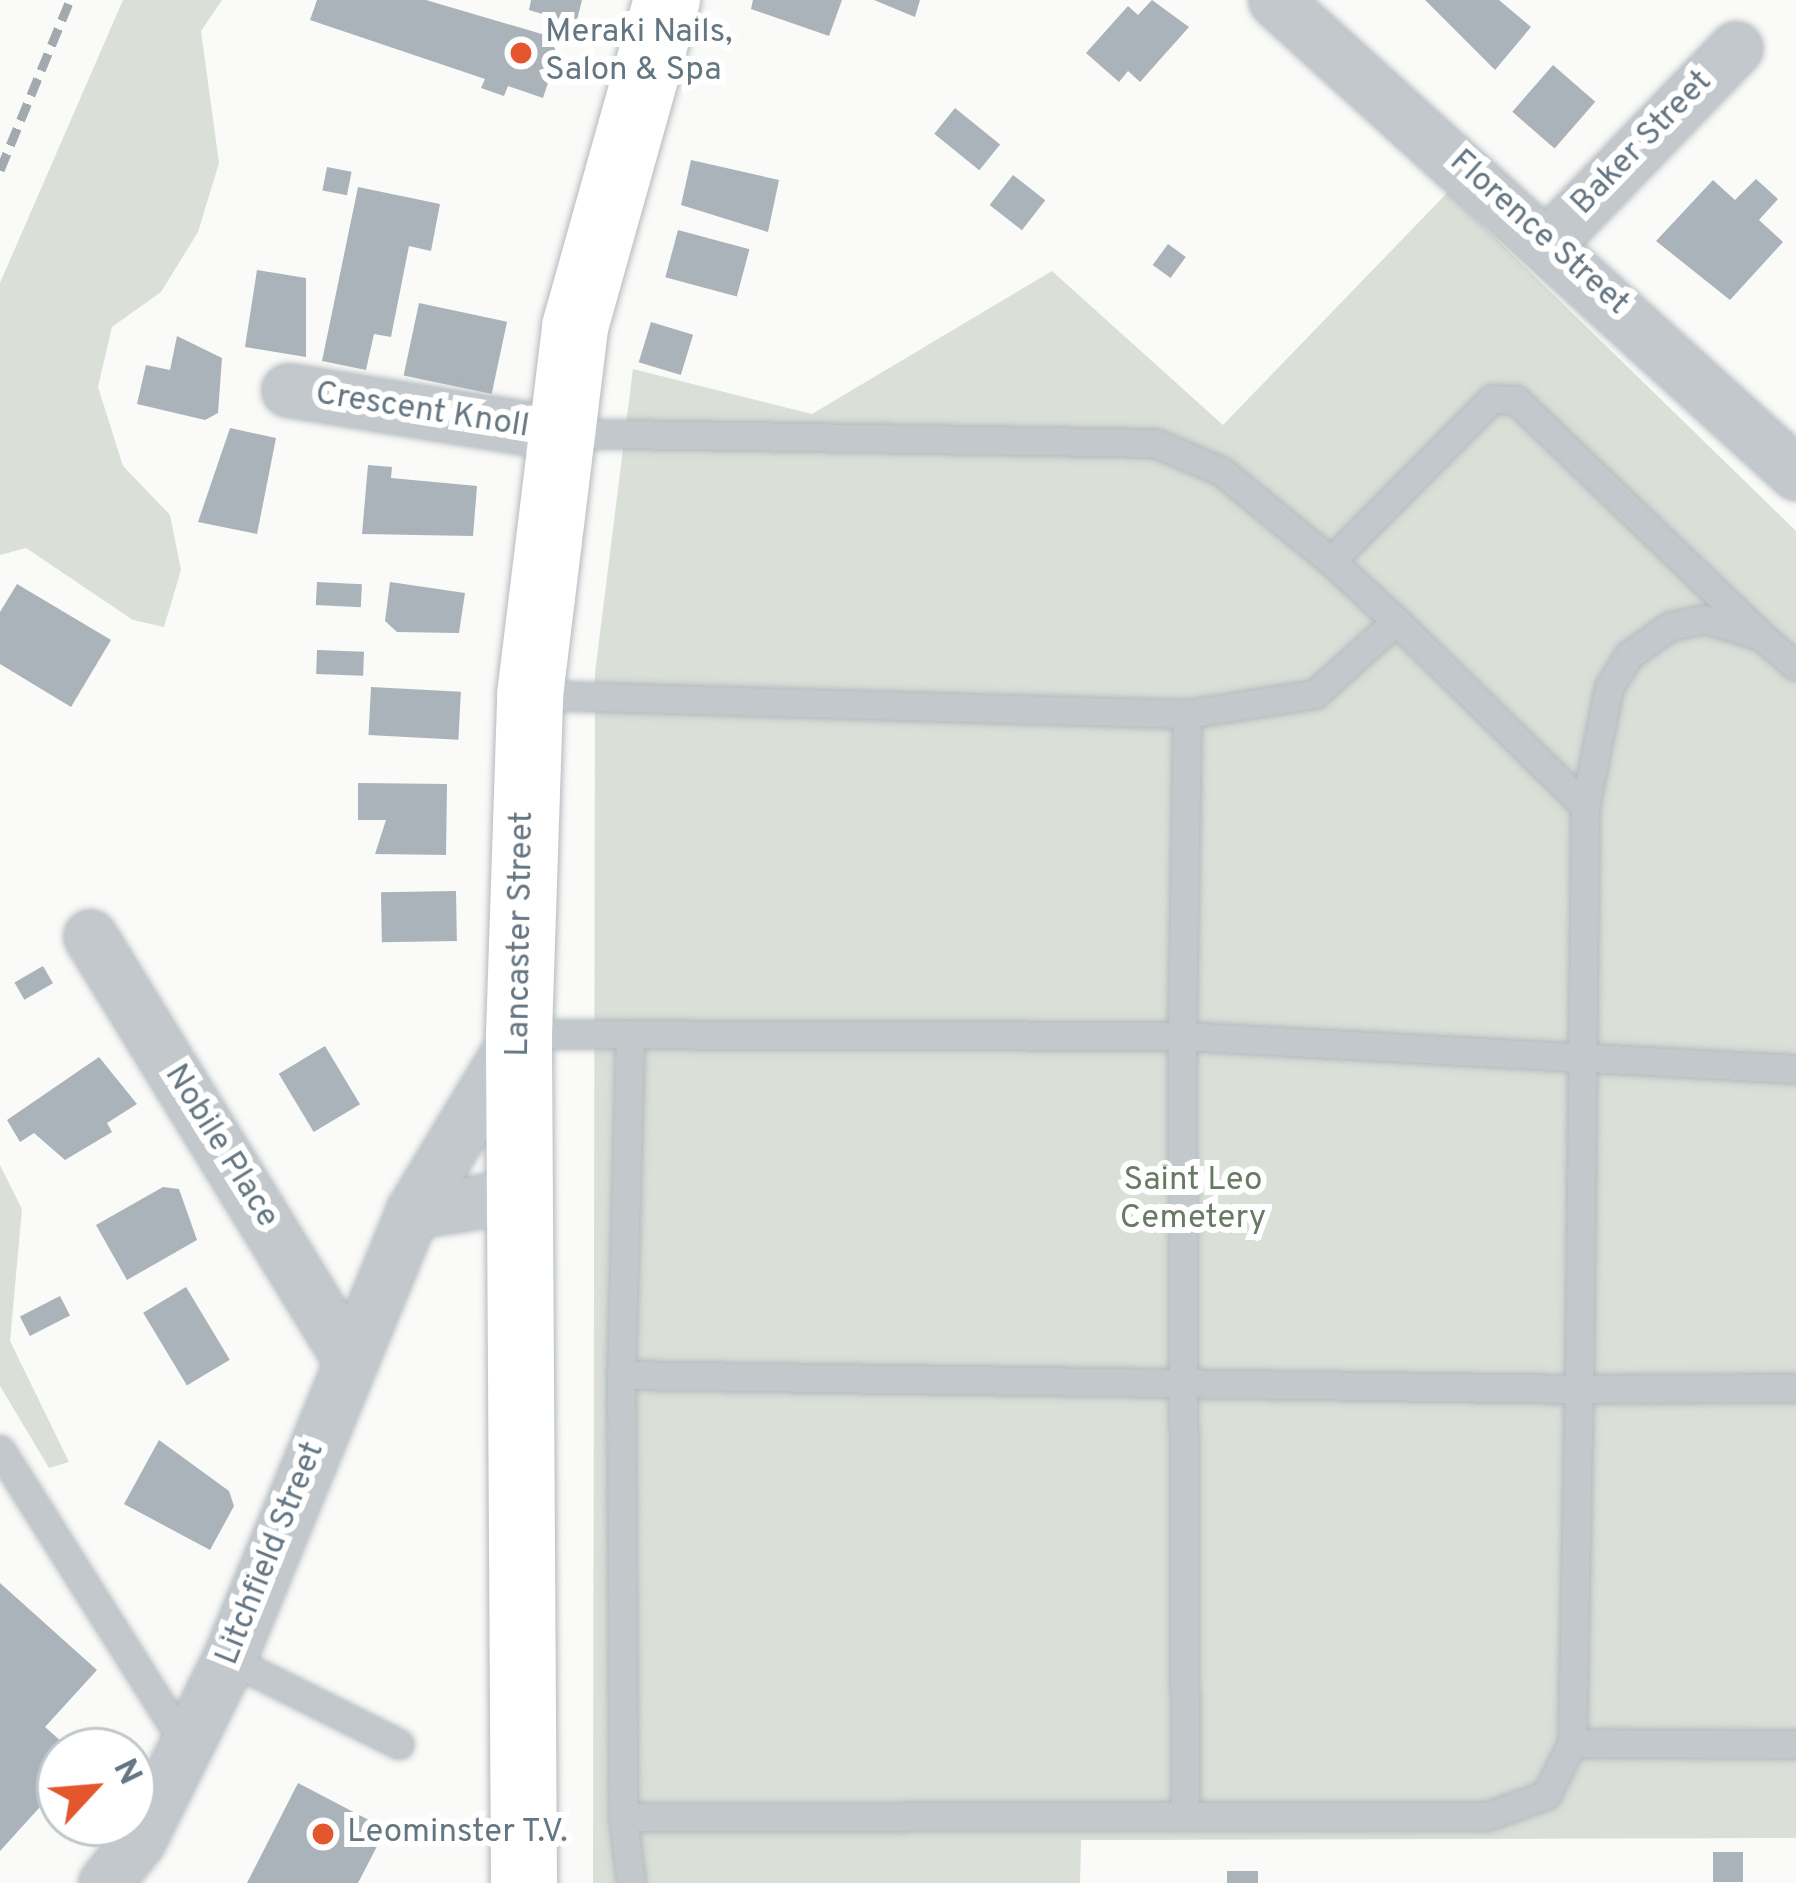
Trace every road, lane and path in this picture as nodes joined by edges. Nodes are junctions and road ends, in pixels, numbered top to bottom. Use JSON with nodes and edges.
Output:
{"nodes":[{"id":1,"x":667,"y":0,"type":"edge"},
{"id":2,"x":1275,"y":0,"type":"edge"},
{"id":3,"x":1736,"y":48,"type":"dead end"},
{"id":4,"x":1550,"y":241,"type":"junction"},
{"id":5,"x":288,"y":390,"type":"dead end"},
{"id":6,"x":557,"y":433,"type":"junction"},
{"id":7,"x":1796,"y":473,"type":"edge"},
{"id":8,"x":1331,"y":561,"type":"junction"},
{"id":9,"x":1396,"y":621,"type":"junction"},
{"id":10,"x":1761,"y":636,"type":"junction"},
{"id":11,"x":1796,"y":666,"type":"edge"},
{"id":12,"x":530,"y":695,"type":"junction"},
{"id":13,"x":1187,"y":713,"type":"junction"},
{"id":14,"x":1585,"y":806,"type":"junction"},
{"id":15,"x":90,"y":936,"type":"dead end"},
{"id":16,"x":519,"y":1034,"type":"junction"},
{"id":17,"x":630,"y":1036,"type":"junction"},
{"id":18,"x":1182,"y":1036,"type":"junction"},
{"id":19,"x":1578,"y":1050,"type":"junction"},
{"id":20,"x":1796,"y":1069,"type":"edge"},
{"id":21,"x":520,"y":1195,"type":"junction"},
{"id":22,"x":412,"y":1212,"type":"junction"},
{"id":23,"x":349,"y":1358,"type":"junction"},
{"id":24,"x":621,"y":1375,"type":"junction"},
{"id":25,"x":1182,"y":1382,"type":"junction"},
{"id":26,"x":1796,"y":1388,"type":"edge"},
{"id":27,"x":1579,"y":1389,"type":"junction"},
{"id":28,"x":0,"y":1450,"type":"edge"},
{"id":29,"x":229,"y":1659,"type":"junction"},
{"id":30,"x":1572,"y":1743,"type":"junction"},
{"id":31,"x":399,"y":1744,"type":"dead end"},
{"id":32,"x":1796,"y":1744,"type":"edge"},
{"id":33,"x":188,"y":1748,"type":"junction"},
{"id":34,"x":1185,"y":1816,"type":"junction"},
{"id":35,"x":623,"y":1817,"type":"junction"},
{"id":36,"x":105,"y":1883,"type":"edge"},
{"id":37,"x":524,"y":1883,"type":"edge"},
{"id":38,"x":631,"y":1883,"type":"edge"}],
"edges":[{"from":1,"to":6,"type":"main road","name":"Lancaster Street"},
{"from":2,"to":4,"type":"street","name":"Florence Street"},
{"from":3,"to":4,"type":"street","name":"Baker Street"},
{"from":4,"to":7,"type":"street","name":"Florence Street"},
{"from":5,"to":6,"type":"street","name":"Crescent Knoll"},
{"from":6,"to":8,"type":"lane"},
{"from":6,"to":12,"type":"main road","name":"Lancaster Street"},
{"from":8,"to":9,"type":"lane"},
{"from":8,"to":10,"type":"lane"},
{"from":9,"to":13,"type":"lane"},
{"from":9,"to":14,"type":"lane"},
{"from":10,"to":11,"type":"lane"},
{"from":10,"to":14,"type":"lane"},
{"from":12,"to":13,"type":"lane"},
{"from":12,"to":16,"type":"main road","name":"Lancaster Street"},
{"from":13,"to":18,"type":"lane"},
{"from":14,"to":19,"type":"lane"},
{"from":15,"to":23,"type":"street","name":"Nobile Place"},
{"from":16,"to":17,"type":"lane"},
{"from":16,"to":21,"type":"main road","name":"Lancaster Street"},
{"from":16,"to":22,"type":"street","name":"Litchfield Street"},
{"from":17,"to":18,"type":"lane"},
{"from":17,"to":24,"type":"lane"},
{"from":18,"to":19,"type":"lane"},
{"from":18,"to":25,"type":"lane"},
{"from":19,"to":20,"type":"lane"},
{"from":19,"to":27,"type":"lane"},
{"from":21,"to":22,"type":"street"},
{"from":21,"to":37,"type":"main road","name":"Lancaster Street"},
{"from":22,"to":23,"type":"street","name":"Litchfield Street"},
{"from":23,"to":29,"type":"street","name":"Litchfield Street"},
{"from":24,"to":25,"type":"lane"},
{"from":24,"to":35,"type":"lane"},
{"from":25,"to":27,"type":"lane"},
{"from":25,"to":34,"type":"lane"},
{"from":26,"to":27,"type":"lane"},
{"from":27,"to":30,"type":"lane"},
{"from":28,"to":33,"type":"lane"},
{"from":29,"to":31,"type":"lane"},
{"from":29,"to":33,"type":"street","name":"Litchfield Street"},
{"from":30,"to":32,"type":"lane"},
{"from":30,"to":34,"type":"lane"},
{"from":33,"to":36,"type":"street","name":"Litchfield Street"},
{"from":34,"to":35,"type":"lane"},
{"from":35,"to":38,"type":"lane"}]}
